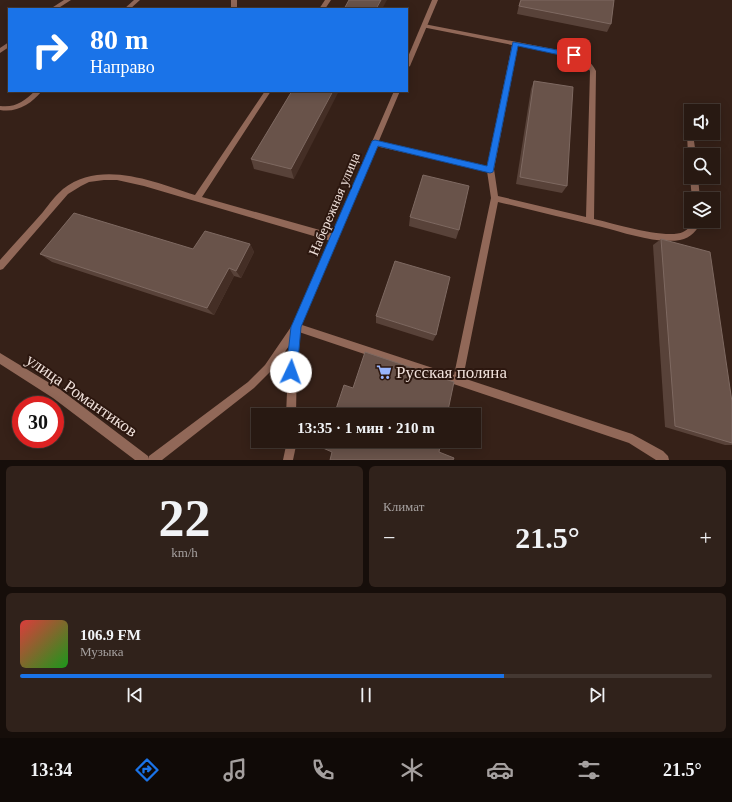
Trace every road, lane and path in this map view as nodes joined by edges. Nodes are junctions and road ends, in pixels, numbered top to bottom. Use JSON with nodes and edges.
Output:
{"nodes":[{"id":1,"x":68,"y":0,"type":"edge"},
{"id":2,"x":137,"y":0,"type":"edge"},
{"id":3,"x":435,"y":0,"type":"edge"},
{"id":4,"x":55,"y":8,"type":"edge"},
{"id":5,"x":128,"y":8,"type":"edge"},
{"id":6,"x":424,"y":26,"type":"junction"},
{"id":7,"x":515,"y":44,"type":"junction"},
{"id":8,"x":8,"y":45,"type":"edge"},
{"id":9,"x":0,"y":51,"type":"edge"},
{"id":10,"x":408,"y":63,"type":"edge"},
{"id":11,"x":38,"y":92,"type":"edge"},
{"id":12,"x":267,"y":92,"type":"edge"},
{"id":13,"x":397,"y":92,"type":"edge"},
{"id":14,"x":0,"y":108,"type":"edge"},
{"id":15,"x":375,"y":143,"type":"junction"},
{"id":16,"x":490,"y":170,"type":"junction"},
{"id":17,"x":197,"y":198,"type":"junction"},
{"id":18,"x":495,"y":198,"type":"junction"},
{"id":19,"x":590,"y":221,"type":"junction"},
{"id":20,"x":693,"y":228,"type":"edge"},
{"id":21,"x":334,"y":238,"type":"junction"},
{"id":22,"x":0,"y":266,"type":"edge"},
{"id":23,"x":296,"y":327,"type":"junction"},
{"id":24,"x":0,"y":358,"type":"edge"},
{"id":25,"x":458,"y":381,"type":"junction"},
{"id":26,"x":291,"y":408,"type":"edge"},
{"id":27,"x":291,"y":448,"type":"edge"},
{"id":28,"x":144,"y":460,"type":"edge"},
{"id":29,"x":153,"y":460,"type":"edge"},
{"id":30,"x":288,"y":460,"type":"edge"},
{"id":31,"x":664,"y":460,"type":"edge"}],
"edges":[{"from":1,"to":4,"type":"street"},
{"from":2,"to":5,"type":"street"},
{"from":3,"to":6,"type":"street"},
{"from":6,"to":7,"type":"street"},
{"from":6,"to":10,"type":"street"},
{"from":7,"to":16,"type":"street"},
{"from":7,"to":19,"type":"street"},
{"from":8,"to":9,"type":"street"},
{"from":11,"to":14,"type":"street"},
{"from":12,"to":17,"type":"street"},
{"from":13,"to":15,"type":"street","name":"Набережная улица"},
{"from":15,"to":16,"type":"street"},
{"from":15,"to":21,"type":"street","name":"Набережная улица"},
{"from":16,"to":18,"type":"street"},
{"from":17,"to":21,"type":"street"},
{"from":17,"to":22,"type":"street"},
{"from":18,"to":19,"type":"street"},
{"from":18,"to":25,"type":"street"},
{"from":19,"to":20,"type":"street"},
{"from":21,"to":23,"type":"street","name":"Набережная улица"},
{"from":23,"to":25,"type":"street"},
{"from":23,"to":26,"type":"street","name":"Набережная улица"},
{"from":23,"to":29,"type":"street","name":"Набережная улица"},
{"from":24,"to":28,"type":"street","name":"улица Романтиков"},
{"from":25,"to":31,"type":"street"},
{"from":27,"to":30,"type":"street"}]}
